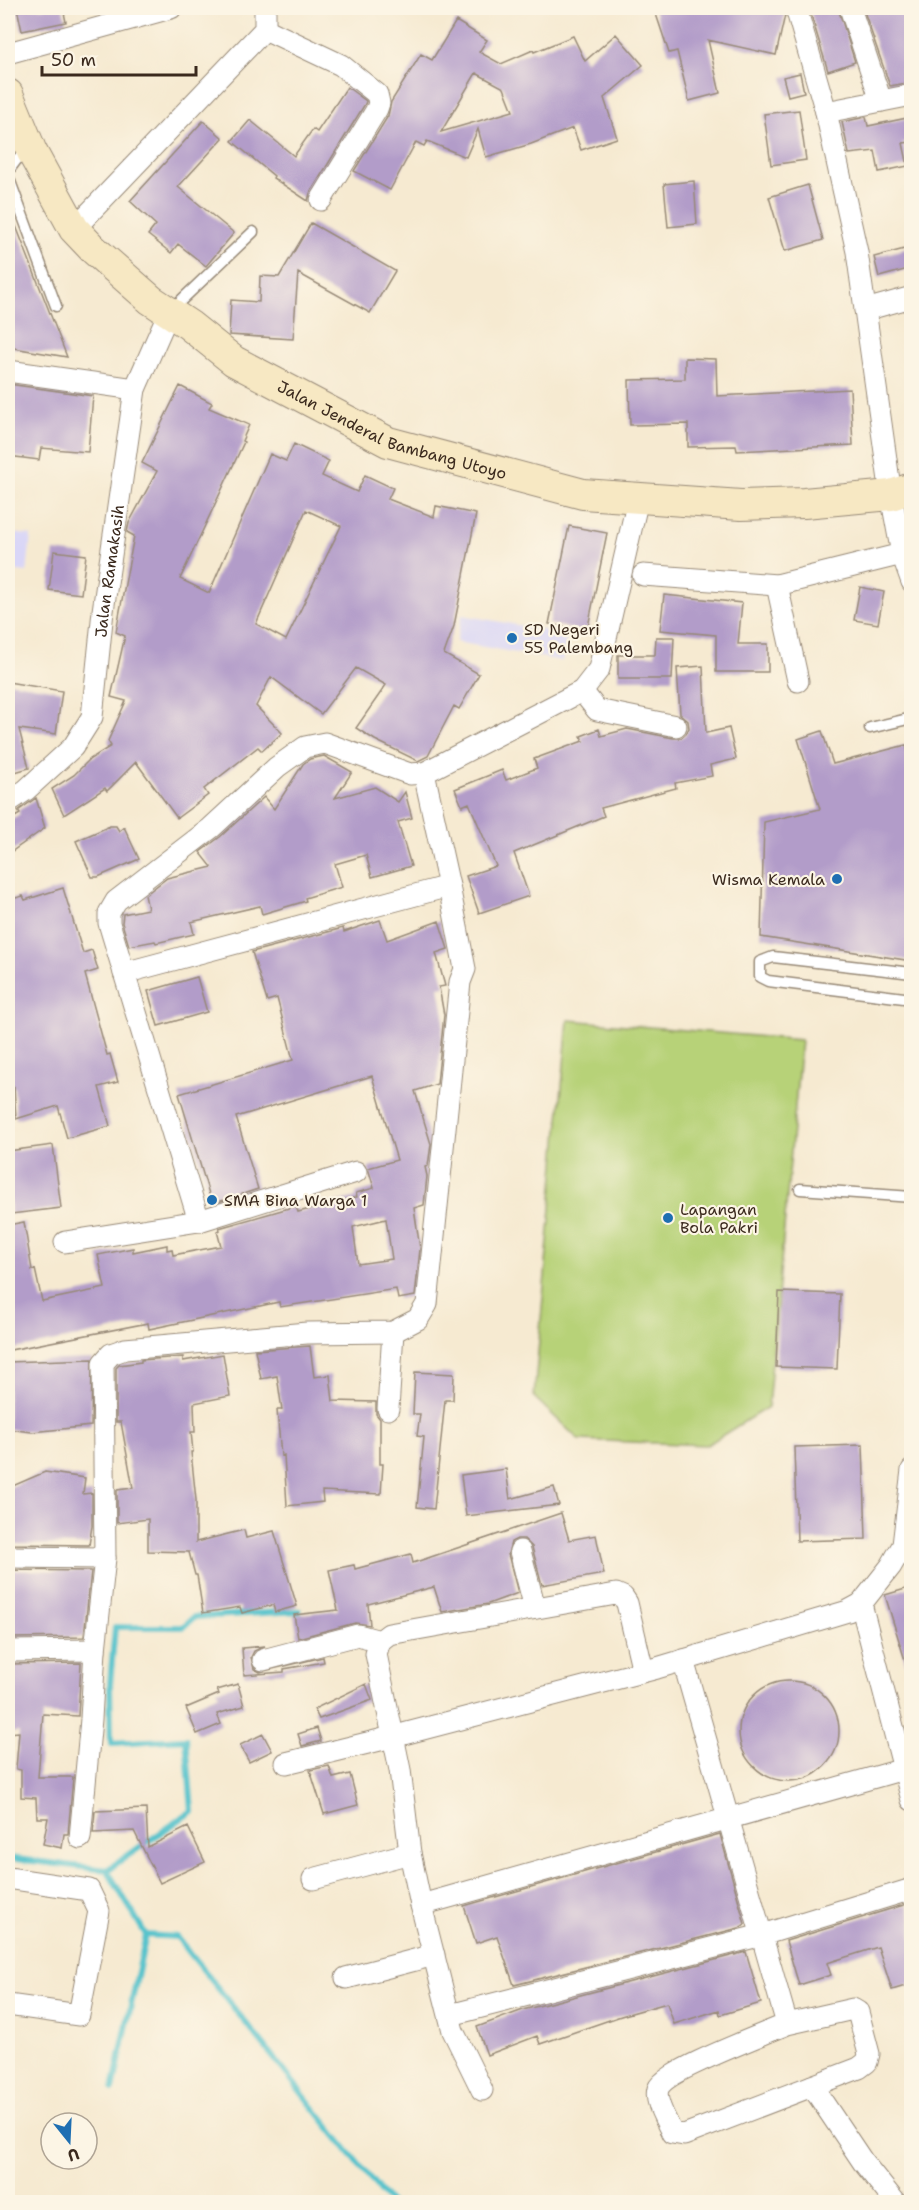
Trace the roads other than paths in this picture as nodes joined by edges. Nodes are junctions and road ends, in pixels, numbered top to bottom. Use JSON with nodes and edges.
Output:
{"nodes":[{"id":1,"x":171,"y":8,"type":"edge"},
{"id":2,"x":265,"y":8,"type":"edge"},
{"id":3,"x":796,"y":8,"type":"edge"},
{"id":4,"x":850,"y":8,"type":"edge"},
{"id":5,"x":265,"y":29,"type":"junction"},
{"id":6,"x":8,"y":52,"type":"edge"},
{"id":7,"x":8,"y":94,"type":"edge"},
{"id":8,"x":912,"y":95,"type":"edge"},
{"id":9,"x":881,"y":101,"type":"junction"},
{"id":10,"x":826,"y":112,"type":"junction"},
{"id":11,"x":32,"y":152,"type":"junction"},
{"id":12,"x":8,"y":171,"type":"edge"},
{"id":13,"x":8,"y":176,"type":"edge"},
{"id":14,"x":321,"y":200,"type":"dead end"},
{"id":15,"x":74,"y":229,"type":"junction"},
{"id":16,"x":253,"y":232,"type":"dead end"},
{"id":17,"x":912,"y":297,"type":"edge"},
{"id":18,"x":56,"y":306,"type":"dead end"},
{"id":19,"x":865,"y":310,"type":"junction"},
{"id":20,"x":169,"y":312,"type":"junction"},
{"id":21,"x":8,"y":371,"type":"edge"},
{"id":22,"x":135,"y":389,"type":"junction"},
{"id":23,"x":901,"y":491,"type":"edge"},
{"id":24,"x":638,"y":499,"type":"junction"},
{"id":25,"x":902,"y":554,"type":"junction"},
{"id":26,"x":643,"y":575,"type":"dead end"},
{"id":27,"x":912,"y":582,"type":"edge"},
{"id":28,"x":777,"y":585,"type":"junction"},
{"id":29,"x":798,"y":681,"type":"dead end"},
{"id":30,"x":582,"y":691,"type":"junction"},
{"id":31,"x":912,"y":718,"type":"edge"},
{"id":32,"x":676,"y":726,"type":"dead end"},
{"id":33,"x":870,"y":728,"type":"dead end"},
{"id":34,"x":424,"y":773,"type":"junction"},
{"id":35,"x":8,"y":802,"type":"edge"},
{"id":36,"x":449,"y":886,"type":"junction"},
{"id":37,"x":124,"y":973,"type":"junction"},
{"id":38,"x":912,"y":973,"type":"edge"},
{"id":39,"x":912,"y":999,"type":"edge"},
{"id":40,"x":356,"y":1172,"type":"dead end"},
{"id":41,"x":800,"y":1189,"type":"dead end"},
{"id":42,"x":912,"y":1197,"type":"edge"},
{"id":43,"x":199,"y":1221,"type":"junction"},
{"id":44,"x":65,"y":1242,"type":"dead end"},
{"id":45,"x":393,"y":1332,"type":"junction"},
{"id":46,"x":388,"y":1409,"type":"dead end"},
{"id":47,"x":912,"y":1470,"type":"edge"},
{"id":48,"x":520,"y":1551,"type":"dead end"},
{"id":49,"x":8,"y":1557,"type":"edge"},
{"id":50,"x":105,"y":1558,"type":"junction"},
{"id":51,"x":912,"y":1561,"type":"edge"},
{"id":52,"x":891,"y":1566,"type":"junction"},
{"id":53,"x":861,"y":1604,"type":"junction"},
{"id":54,"x":535,"y":1608,"type":"junction"},
{"id":55,"x":380,"y":1641,"type":"junction"},
{"id":56,"x":95,"y":1650,"type":"junction"},
{"id":57,"x":8,"y":1651,"type":"edge"},
{"id":58,"x":263,"y":1660,"type":"dead end"},
{"id":59,"x":683,"y":1660,"type":"junction"},
{"id":60,"x":643,"y":1671,"type":"junction"},
{"id":61,"x":392,"y":1737,"type":"junction"},
{"id":62,"x":286,"y":1762,"type":"dead end"},
{"id":63,"x":904,"y":1769,"type":"junction"},
{"id":64,"x":912,"y":1800,"type":"edge"},
{"id":65,"x":729,"y":1818,"type":"junction"},
{"id":66,"x":80,"y":1838,"type":"dead end"},
{"id":67,"x":410,"y":1852,"type":"junction"},
{"id":68,"x":8,"y":1878,"type":"edge"},
{"id":69,"x":313,"y":1879,"type":"dead end"},
{"id":70,"x":912,"y":1889,"type":"edge"},
{"id":71,"x":421,"y":1905,"type":"junction"},
{"id":72,"x":762,"y":1935,"type":"junction"},
{"id":73,"x":434,"y":1955,"type":"junction"},
{"id":74,"x":346,"y":1978,"type":"dead end"},
{"id":75,"x":8,"y":2005,"type":"edge"},
{"id":76,"x":450,"y":2015,"type":"junction"},
{"id":77,"x":787,"y":2024,"type":"junction"},
{"id":78,"x":812,"y":2086,"type":"junction"},
{"id":79,"x":482,"y":2090,"type":"dead end"},
{"id":80,"x":895,"y":2202,"type":"edge"}],
"edges":[{"from":1,"to":6,"type":"street"},
{"from":2,"to":5,"type":"street"},
{"from":3,"to":10,"type":"street"},
{"from":4,"to":9,"type":"street"},
{"from":5,"to":14,"type":"street"},
{"from":5,"to":15,"type":"street"},
{"from":7,"to":11,"type":"street","name":"Jalan Jenderal Bambang Utoyo"},
{"from":8,"to":9,"type":"street"},
{"from":9,"to":10,"type":"street"},
{"from":10,"to":19,"type":"street"},
{"from":11,"to":12,"type":"lane"},
{"from":11,"to":15,"type":"street","name":"Jalan Jenderal Bambang Utoyo"},
{"from":13,"to":18,"type":"lane"},
{"from":15,"to":20,"type":"street","name":"Jalan Jenderal Bambang Utoyo"},
{"from":16,"to":20,"type":"lane"},
{"from":17,"to":19,"type":"street"},
{"from":19,"to":23,"type":"street"},
{"from":20,"to":22,"type":"street","name":"Jalan Ramakasih"},
{"from":20,"to":24,"type":"street","name":"Jalan Jenderal Bambang Utoyo"},
{"from":21,"to":22,"type":"street"},
{"from":22,"to":35,"type":"street","name":"Jalan Ramakasih"},
{"from":23,"to":24,"type":"street","name":"Jalan Jenderal Bambang Utoyo"},
{"from":23,"to":25,"type":"street"},
{"from":24,"to":30,"type":"street"},
{"from":25,"to":27,"type":"street"},
{"from":25,"to":28,"type":"street"},
{"from":26,"to":28,"type":"street"},
{"from":28,"to":29,"type":"street"},
{"from":30,"to":32,"type":"street"},
{"from":30,"to":34,"type":"street"},
{"from":31,"to":33,"type":"lane"},
{"from":34,"to":36,"type":"street"},
{"from":34,"to":37,"type":"street"},
{"from":36,"to":37,"type":"street"},
{"from":36,"to":45,"type":"street"},
{"from":37,"to":43,"type":"street"},
{"from":38,"to":39,"type":"lane"},
{"from":40,"to":43,"type":"street"},
{"from":41,"to":42,"type":"lane"},
{"from":43,"to":44,"type":"street"},
{"from":45,"to":46,"type":"street"},
{"from":45,"to":50,"type":"street"},
{"from":47,"to":52,"type":"street"},
{"from":48,"to":54,"type":"street"},
{"from":49,"to":50,"type":"street"},
{"from":50,"to":56,"type":"street"},
{"from":51,"to":52,"type":"street"},
{"from":52,"to":53,"type":"street"},
{"from":53,"to":59,"type":"street"},
{"from":53,"to":63,"type":"street"},
{"from":54,"to":55,"type":"street"},
{"from":54,"to":60,"type":"street"},
{"from":55,"to":58,"type":"street"},
{"from":55,"to":61,"type":"street"},
{"from":56,"to":57,"type":"street"},
{"from":56,"to":66,"type":"street"},
{"from":59,"to":60,"type":"street"},
{"from":59,"to":65,"type":"street"},
{"from":60,"to":61,"type":"street"},
{"from":61,"to":62,"type":"street"},
{"from":61,"to":67,"type":"street"},
{"from":63,"to":64,"type":"street"},
{"from":63,"to":65,"type":"street"},
{"from":65,"to":71,"type":"street"},
{"from":65,"to":72,"type":"street"},
{"from":67,"to":69,"type":"street"},
{"from":67,"to":71,"type":"street"},
{"from":68,"to":75,"type":"street"},
{"from":70,"to":72,"type":"street"},
{"from":71,"to":73,"type":"street"},
{"from":72,"to":76,"type":"street"},
{"from":72,"to":77,"type":"street"},
{"from":73,"to":74,"type":"street"},
{"from":73,"to":76,"type":"street"},
{"from":76,"to":79,"type":"street"},
{"from":77,"to":78,"type":"street"},
{"from":77,"to":78,"type":"street"},
{"from":78,"to":80,"type":"street"}]}
